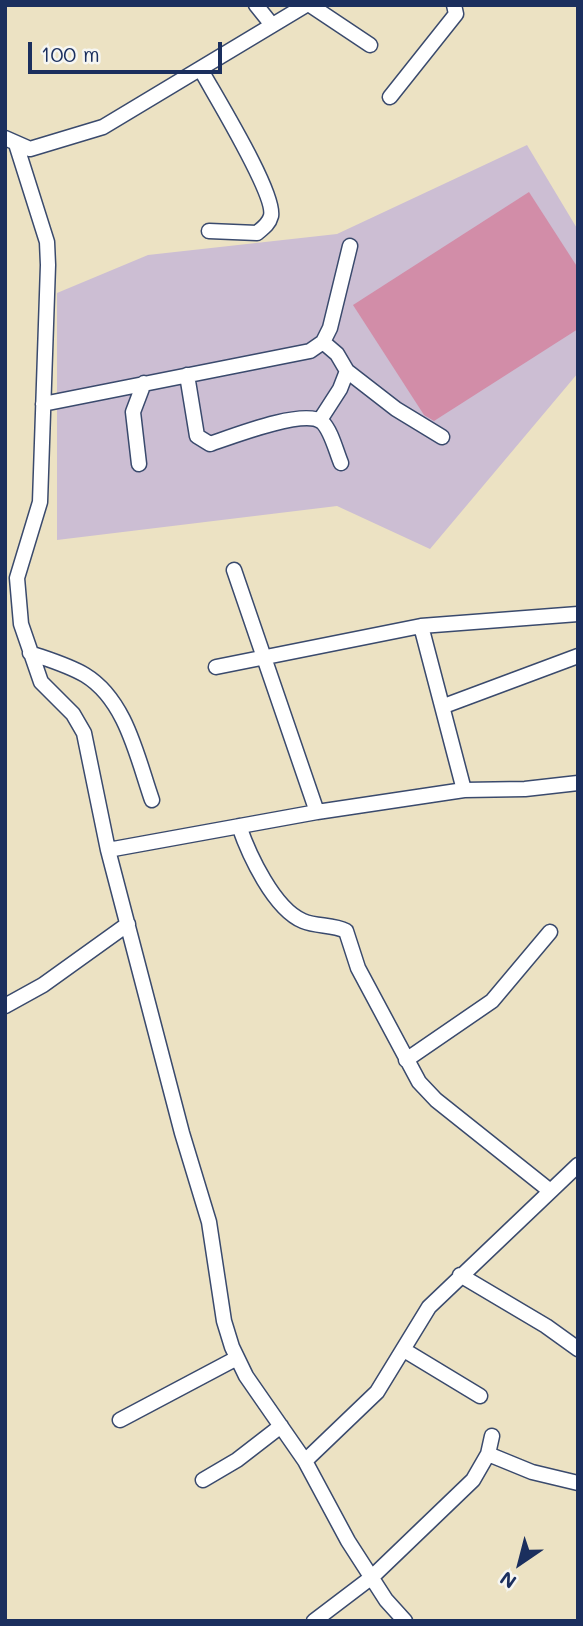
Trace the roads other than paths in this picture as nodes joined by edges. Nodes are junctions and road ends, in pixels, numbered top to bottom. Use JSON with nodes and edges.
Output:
{"nodes":[{"id":1,"x":256,"y":5,"type":"edge"},
{"id":2,"x":308,"y":5,"type":"edge"},
{"id":3,"x":454,"y":5,"type":"edge"},
{"id":4,"x":272,"y":26,"type":"junction"},
{"id":5,"x":370,"y":45,"type":"dead end"},
{"id":6,"x":201,"y":70,"type":"junction"},
{"id":7,"x":390,"y":97,"type":"dead end"},
{"id":8,"x":10,"y":141,"type":"edge"},
{"id":9,"x":209,"y":231,"type":"dead end"},
{"id":10,"x":349,"y":246,"type":"dead end"},
{"id":11,"x":323,"y":342,"type":"junction"},
{"id":12,"x":347,"y":371,"type":"junction"},
{"id":13,"x":187,"y":375,"type":"junction"},
{"id":14,"x":144,"y":383,"type":"junction"},
{"id":15,"x":43,"y":404,"type":"junction"},
{"id":16,"x":320,"y":420,"type":"junction"},
{"id":17,"x":442,"y":437,"type":"dead end"},
{"id":18,"x":341,"y":463,"type":"dead end"},
{"id":19,"x":139,"y":464,"type":"dead end"},
{"id":20,"x":234,"y":570,"type":"dead end"},
{"id":21,"x":578,"y":614,"type":"edge"},
{"id":22,"x":421,"y":626,"type":"junction"},
{"id":23,"x":30,"y":653,"type":"junction"},
{"id":24,"x":578,"y":656,"type":"edge"},
{"id":25,"x":265,"y":659,"type":"junction"},
{"id":26,"x":216,"y":667,"type":"dead end"},
{"id":27,"x":444,"y":706,"type":"junction"},
{"id":28,"x":578,"y":783,"type":"edge"},
{"id":29,"x":464,"y":790,"type":"junction"},
{"id":30,"x":152,"y":800,"type":"dead end"},
{"id":31,"x":317,"y":811,"type":"junction"},
{"id":32,"x":239,"y":826,"type":"junction"},
{"id":33,"x":108,"y":850,"type":"junction"},
{"id":34,"x":128,"y":924,"type":"junction"},
{"id":35,"x":550,"y":932,"type":"dead end"},
{"id":36,"x":5,"y":1006,"type":"edge"},
{"id":37,"x":406,"y":1060,"type":"junction"},
{"id":38,"x":578,"y":1165,"type":"edge"},
{"id":39,"x":549,"y":1191,"type":"junction"},
{"id":40,"x":460,"y":1275,"type":"junction"},
{"id":41,"x":578,"y":1349,"type":"edge"},
{"id":42,"x":404,"y":1350,"type":"junction"},
{"id":43,"x":237,"y":1358,"type":"junction"},
{"id":44,"x":480,"y":1396,"type":"dead end"},
{"id":45,"x":120,"y":1420,"type":"dead end"},
{"id":46,"x":281,"y":1426,"type":"junction"},
{"id":47,"x":492,"y":1436,"type":"dead end"},
{"id":48,"x":488,"y":1454,"type":"junction"},
{"id":49,"x":305,"y":1461,"type":"junction"},
{"id":50,"x":203,"y":1480,"type":"dead end"},
{"id":51,"x":578,"y":1483,"type":"edge"},
{"id":52,"x":372,"y":1577,"type":"junction"},
{"id":53,"x":314,"y":1621,"type":"edge"},
{"id":54,"x":405,"y":1621,"type":"edge"}],
"edges":[{"from":1,"to":4,"type":"street"},
{"from":2,"to":4,"type":"street"},
{"from":2,"to":5,"type":"street"},
{"from":3,"to":7,"type":"street"},
{"from":4,"to":6,"type":"street"},
{"from":6,"to":8,"type":"street"},
{"from":6,"to":9,"type":"street"},
{"from":8,"to":15,"type":"street"},
{"from":10,"to":11,"type":"street"},
{"from":11,"to":12,"type":"street"},
{"from":11,"to":13,"type":"street"},
{"from":12,"to":16,"type":"street"},
{"from":12,"to":17,"type":"street"},
{"from":13,"to":14,"type":"street"},
{"from":13,"to":16,"type":"street"},
{"from":14,"to":15,"type":"street"},
{"from":14,"to":19,"type":"street"},
{"from":15,"to":23,"type":"street"},
{"from":16,"to":18,"type":"street"},
{"from":20,"to":25,"type":"street"},
{"from":21,"to":22,"type":"street"},
{"from":22,"to":25,"type":"street"},
{"from":22,"to":27,"type":"street"},
{"from":23,"to":30,"type":"street"},
{"from":23,"to":33,"type":"street"},
{"from":24,"to":27,"type":"street"},
{"from":25,"to":26,"type":"street"},
{"from":25,"to":31,"type":"street"},
{"from":27,"to":29,"type":"street"},
{"from":28,"to":29,"type":"street"},
{"from":29,"to":31,"type":"street"},
{"from":31,"to":32,"type":"street"},
{"from":32,"to":33,"type":"street"},
{"from":32,"to":37,"type":"street"},
{"from":33,"to":34,"type":"street"},
{"from":34,"to":36,"type":"street"},
{"from":34,"to":43,"type":"street"},
{"from":35,"to":37,"type":"street"},
{"from":37,"to":39,"type":"street"},
{"from":38,"to":39,"type":"street"},
{"from":39,"to":40,"type":"street"},
{"from":40,"to":41,"type":"street"},
{"from":40,"to":42,"type":"street"},
{"from":42,"to":44,"type":"street"},
{"from":42,"to":49,"type":"street"},
{"from":43,"to":45,"type":"street"},
{"from":43,"to":46,"type":"street"},
{"from":46,"to":49,"type":"street"},
{"from":46,"to":50,"type":"street"},
{"from":47,"to":48,"type":"street"},
{"from":48,"to":51,"type":"street"},
{"from":48,"to":52,"type":"street"},
{"from":49,"to":52,"type":"street"},
{"from":52,"to":53,"type":"street"},
{"from":52,"to":54,"type":"street"}]}
